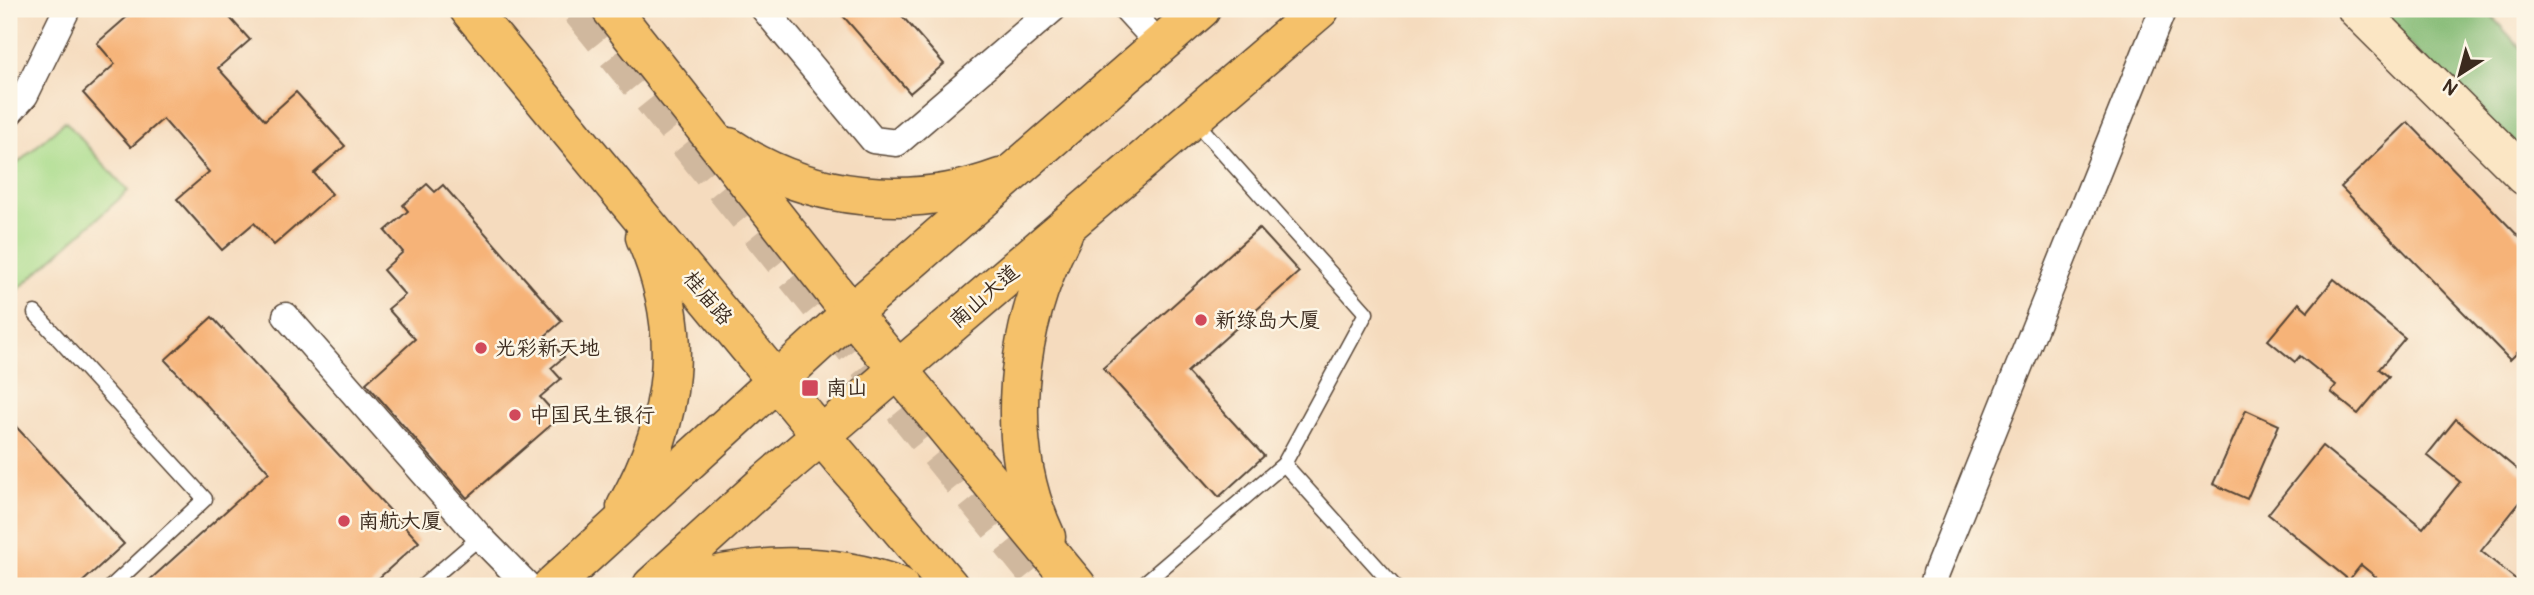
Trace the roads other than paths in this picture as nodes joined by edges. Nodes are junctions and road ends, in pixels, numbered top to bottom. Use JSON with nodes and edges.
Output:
{"nodes":[{"id":1,"x":67,"y":9,"type":"edge"},
{"id":2,"x":469,"y":9,"type":"edge"},
{"id":3,"x":611,"y":9,"type":"edge"},
{"id":4,"x":764,"y":9,"type":"edge"},
{"id":5,"x":1053,"y":9,"type":"edge"},
{"id":6,"x":1127,"y":9,"type":"edge"},
{"id":7,"x":1201,"y":9,"type":"edge"},
{"id":8,"x":1320,"y":9,"type":"edge"},
{"id":9,"x":2163,"y":9,"type":"edge"},
{"id":10,"x":2357,"y":9,"type":"edge"},
{"id":11,"x":1160,"y":45,"type":"junction"},
{"id":12,"x":9,"y":113,"type":"edge"},
{"id":13,"x":1192,"y":118,"type":"junction"},
{"id":14,"x":714,"y":137,"type":"junction"},
{"id":15,"x":1015,"y":173,"type":"junction"},
{"id":16,"x":2525,"y":176,"type":"edge"},
{"id":17,"x":622,"y":195,"type":"junction"},
{"id":18,"x":1069,"y":222,"type":"junction"},
{"id":19,"x":35,"y":313,"type":"dead end"},
{"id":20,"x":851,"y":313,"type":"junction"},
{"id":21,"x":286,"y":316,"type":"dead end"},
{"id":22,"x":898,"y":370,"type":"junction"},
{"id":23,"x":777,"y":380,"type":"junction"},
{"id":24,"x":821,"y":435,"type":"junction"},
{"id":25,"x":1284,"y":464,"type":"junction"},
{"id":26,"x":480,"y":537,"type":"junction"},
{"id":27,"x":583,"y":558,"type":"junction"},
{"id":28,"x":1068,"y":575,"type":"edge"},
{"id":29,"x":112,"y":586,"type":"edge"},
{"id":30,"x":423,"y":586,"type":"edge"},
{"id":31,"x":528,"y":586,"type":"edge"},
{"id":32,"x":552,"y":586,"type":"edge"},
{"id":33,"x":652,"y":586,"type":"edge"},
{"id":34,"x":678,"y":586,"type":"edge"},
{"id":35,"x":899,"y":586,"type":"edge"},
{"id":36,"x":949,"y":586,"type":"edge"},
{"id":37,"x":1142,"y":586,"type":"edge"},
{"id":38,"x":1394,"y":586,"type":"edge"},
{"id":39,"x":1933,"y":586,"type":"edge"}],
"edges":[{"from":1,"to":12,"type":"street"},
{"from":2,"to":17,"type":"main road","name":"桂庙路"},
{"from":3,"to":14,"type":"main road"},
{"from":4,"to":5,"type":"street"},
{"from":6,"to":11,"type":"street"},
{"from":7,"to":11,"type":"main road"},
{"from":8,"to":13,"type":"main road","name":"南山大道"},
{"from":9,"to":39,"type":"street"},
{"from":10,"to":16,"type":"street"},
{"from":11,"to":15,"type":"main road"},
{"from":13,"to":18,"type":"main road","name":"南山大道"},
{"from":13,"to":25,"type":"lane"},
{"from":14,"to":15,"type":"main road"},
{"from":14,"to":20,"type":"main road"},
{"from":15,"to":20,"type":"main road"},
{"from":17,"to":23,"type":"main road","name":"桂庙路"},
{"from":17,"to":27,"type":"main road"},
{"from":18,"to":22,"type":"main road","name":"南山大道"},
{"from":18,"to":28,"type":"main road"},
{"from":19,"to":29,"type":"lane"},
{"from":20,"to":22,"type":"main road"},
{"from":20,"to":23,"type":"main road"},
{"from":21,"to":26,"type":"street"},
{"from":22,"to":24,"type":"main road","name":"南山大道"},
{"from":22,"to":28,"type":"main road"},
{"from":23,"to":24,"type":"main road","name":"桂庙路"},
{"from":23,"to":27,"type":"main road"},
{"from":24,"to":33,"type":"main road","name":"南山大道"},
{"from":24,"to":36,"type":"main road","name":"桂庙路"},
{"from":25,"to":37,"type":"lane"},
{"from":25,"to":38,"type":"lane"},
{"from":26,"to":30,"type":"lane"},
{"from":26,"to":31,"type":"street"},
{"from":27,"to":32,"type":"main road"},
{"from":34,"to":35,"type":"main road"}]}
